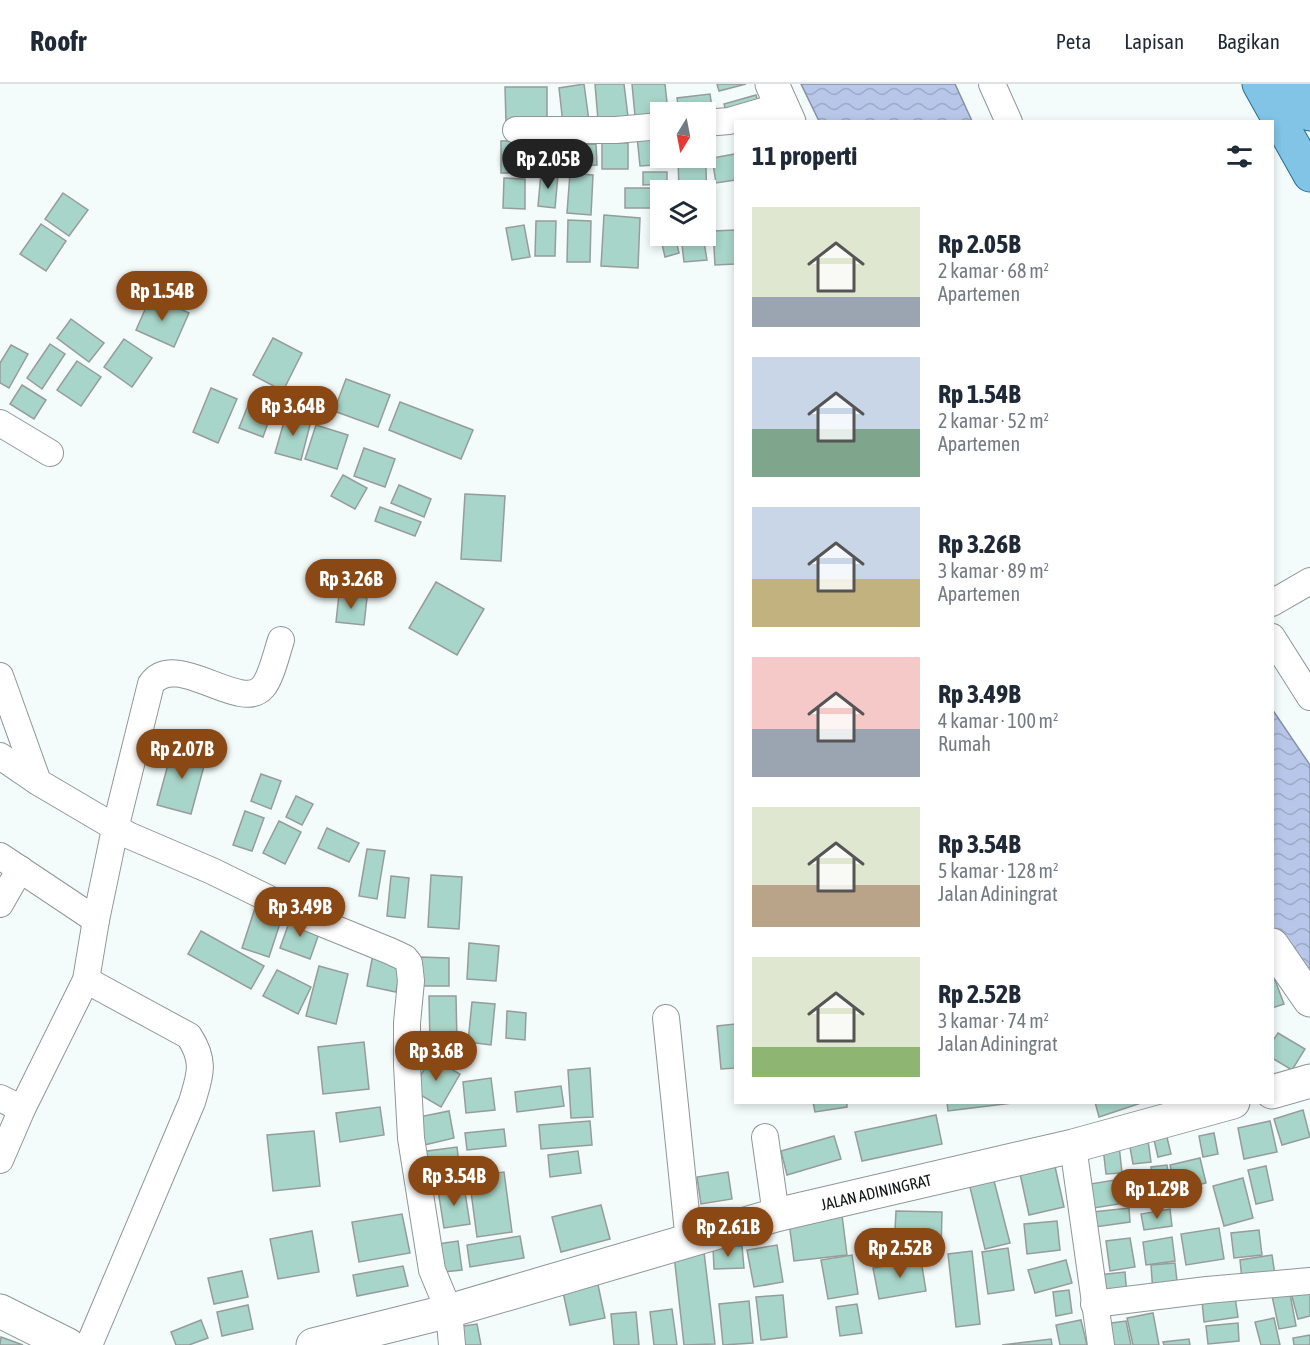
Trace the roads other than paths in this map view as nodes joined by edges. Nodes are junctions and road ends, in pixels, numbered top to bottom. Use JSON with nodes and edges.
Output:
{"nodes":[{"id":1,"x":992,"y":84,"type":"edge"},
{"id":2,"x":1260,"y":84,"type":"edge"},
{"id":3,"x":781,"y":104,"type":"edge"},
{"id":4,"x":1008,"y":120,"type":"edge"},
{"id":5,"x":716,"y":122,"type":"edge"},
{"id":6,"x":650,"y":127,"type":"edge"},
{"id":7,"x":516,"y":130,"type":"dead end"},
{"id":8,"x":1310,"y":175,"type":"edge"},
{"id":9,"x":0,"y":423,"type":"edge"},
{"id":10,"x":50,"y":453,"type":"dead end"},
{"id":11,"x":1310,"y":581,"type":"edge"},
{"id":12,"x":1274,"y":602,"type":"edge"},
{"id":13,"x":1274,"y":639,"type":"edge"},
{"id":14,"x":281,"y":640,"type":"dead end"},
{"id":15,"x":0,"y":676,"type":"edge"},
{"id":16,"x":1310,"y":697,"type":"edge"},
{"id":17,"x":0,"y":756,"type":"edge"},
{"id":18,"x":38,"y":782,"type":"junction"},
{"id":19,"x":116,"y":829,"type":"junction"},
{"id":20,"x":10,"y":863,"type":"edge"},
{"id":21,"x":0,"y":904,"type":"edge"},
{"id":22,"x":96,"y":920,"type":"junction"},
{"id":23,"x":1274,"y":948,"type":"edge"},
{"id":24,"x":86,"y":980,"type":"junction"},
{"id":25,"x":1310,"y":1000,"type":"edge"},
{"id":26,"x":666,"y":1018,"type":"dead end"},
{"id":27,"x":1310,"y":1082,"type":"edge"},
{"id":28,"x":1274,"y":1091,"type":"edge"},
{"id":29,"x":11,"y":1104,"type":"edge"},
{"id":30,"x":1226,"y":1104,"type":"edge"},
{"id":31,"x":765,"y":1137,"type":"dead end"},
{"id":32,"x":1073,"y":1146,"type":"junction"},
{"id":33,"x":0,"y":1160,"type":"edge"},
{"id":34,"x":776,"y":1215,"type":"junction"},
{"id":35,"x":688,"y":1242,"type":"junction"},
{"id":36,"x":1310,"y":1281,"type":"edge"},
{"id":37,"x":1094,"y":1304,"type":"junction"},
{"id":38,"x":0,"y":1311,"type":"edge"},
{"id":39,"x":449,"y":1311,"type":"junction"},
{"id":40,"x":68,"y":1345,"type":"edge"},
{"id":41,"x":89,"y":1345,"type":"edge"},
{"id":42,"x":313,"y":1345,"type":"edge"},
{"id":43,"x":452,"y":1345,"type":"edge"},
{"id":44,"x":1101,"y":1345,"type":"edge"}],
"edges":[{"from":1,"to":4,"type":"street"},
{"from":2,"to":8,"type":"main road"},
{"from":3,"to":5,"type":"street"},
{"from":6,"to":7,"type":"street"},
{"from":9,"to":10,"type":"street"},
{"from":11,"to":12,"type":"street"},
{"from":13,"to":16,"type":"street"},
{"from":14,"to":19,"type":"street"},
{"from":15,"to":18,"type":"street"},
{"from":17,"to":18,"type":"street"},
{"from":18,"to":19,"type":"street"},
{"from":19,"to":22,"type":"street"},
{"from":19,"to":39,"type":"street"},
{"from":20,"to":21,"type":"street"},
{"from":20,"to":22,"type":"street"},
{"from":22,"to":24,"type":"street"},
{"from":23,"to":25,"type":"street"},
{"from":24,"to":29,"type":"street"},
{"from":24,"to":41,"type":"street"},
{"from":26,"to":35,"type":"street"},
{"from":27,"to":28,"type":"street"},
{"from":29,"to":33,"type":"street"},
{"from":30,"to":32,"type":"street","name":"JALAN ADININGRAT"},
{"from":31,"to":34,"type":"street"},
{"from":32,"to":34,"type":"street","name":"JALAN ADININGRAT"},
{"from":32,"to":37,"type":"street"},
{"from":34,"to":35,"type":"street","name":"JALAN ADININGRAT"},
{"from":35,"to":39,"type":"street","name":"JALAN ADININGRAT"},
{"from":36,"to":37,"type":"street"},
{"from":37,"to":44,"type":"street"},
{"from":38,"to":40,"type":"street"},
{"from":39,"to":42,"type":"street","name":"JALAN ADININGRAT"},
{"from":39,"to":43,"type":"street"}]}
